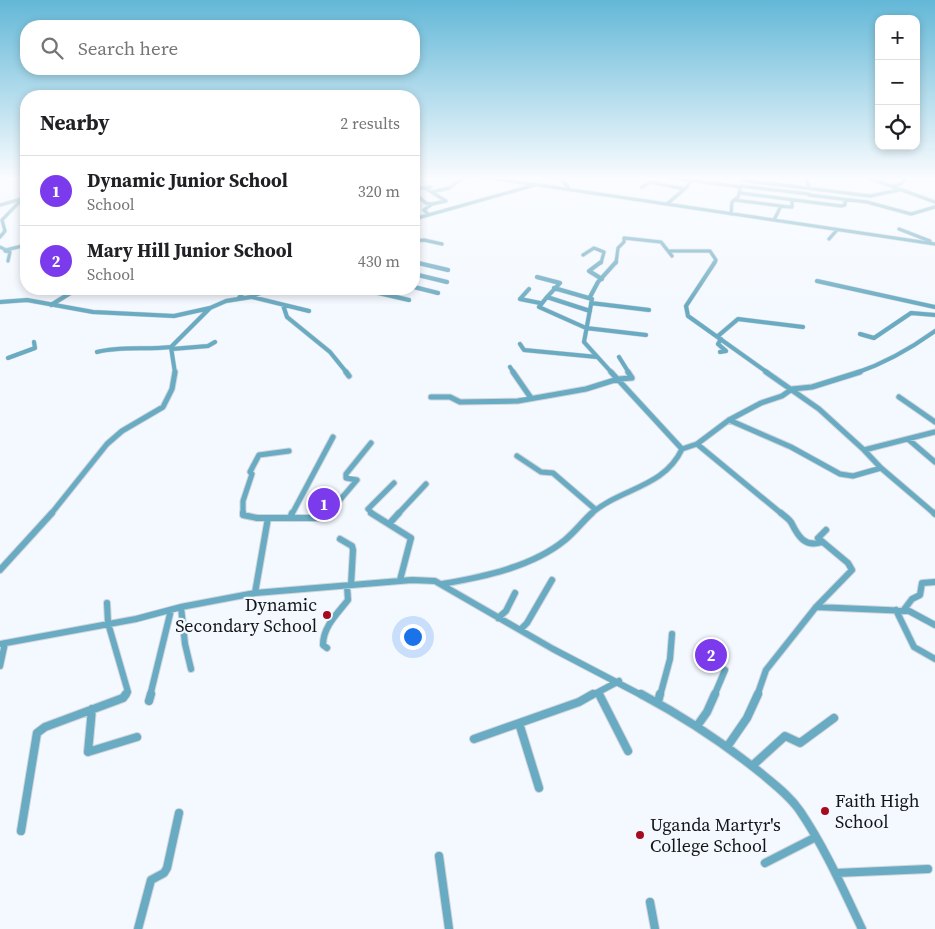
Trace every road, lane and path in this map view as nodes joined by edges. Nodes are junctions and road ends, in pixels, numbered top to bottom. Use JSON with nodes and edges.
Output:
{"nodes":[{"id":1,"x":776,"y":220,"type":"edge"},
{"id":2,"x":2,"y":226,"type":"edge"},
{"id":3,"x":899,"y":229,"type":"dead end"},
{"id":4,"x":837,"y":230,"type":"junction"},
{"id":5,"x":0,"y":237,"type":"edge"},
{"id":6,"x":829,"y":238,"type":"dead end"},
{"id":7,"x":420,"y":240,"type":"edge"},
{"id":8,"x":935,"y":243,"type":"edge"},
{"id":9,"x":442,"y":244,"type":"dead end"},
{"id":10,"x":20,"y":246,"type":"edge"},
{"id":11,"x":0,"y":247,"type":"edge"},
{"id":12,"x":5,"y":250,"type":"junction"},
{"id":13,"x":583,"y":255,"type":"dead end"},
{"id":14,"x":8,"y":261,"type":"dead end"},
{"id":15,"x":420,"y":263,"type":"edge"},
{"id":16,"x":448,"y":270,"type":"dead end"},
{"id":17,"x":420,"y":275,"type":"edge"},
{"id":18,"x":536,"y":277,"type":"dead end"},
{"id":19,"x":602,"y":279,"type":"junction"},
{"id":20,"x":816,"y":281,"type":"dead end"},
{"id":21,"x":447,"y":282,"type":"dead end"},
{"id":22,"x":420,"y":288,"type":"edge"},
{"id":23,"x":554,"y":288,"type":"junction"},
{"id":24,"x":529,"y":289,"type":"dead end"},
{"id":25,"x":438,"y":293,"type":"dead end"},
{"id":26,"x":67,"y":295,"type":"edge"},
{"id":27,"x":241,"y":295,"type":"edge"},
{"id":28,"x":256,"y":295,"type":"edge"},
{"id":29,"x":387,"y":295,"type":"edge"},
{"id":30,"x":251,"y":297,"type":"junction"},
{"id":31,"x":547,"y":297,"type":"junction"},
{"id":32,"x":590,"y":297,"type":"junction"},
{"id":33,"x":238,"y":299,"type":"junction"},
{"id":34,"x":409,"y":300,"type":"dead end"},
{"id":35,"x":0,"y":302,"type":"edge"},
{"id":36,"x":540,"y":303,"type":"junction"},
{"id":37,"x":591,"y":303,"type":"junction"},
{"id":38,"x":50,"y":305,"type":"junction"},
{"id":39,"x":283,"y":305,"type":"junction"},
{"id":40,"x":935,"y":307,"type":"edge"},
{"id":41,"x":210,"y":308,"type":"junction"},
{"id":42,"x":649,"y":310,"type":"dead end"},
{"id":43,"x":309,"y":311,"type":"dead end"},
{"id":44,"x":590,"y":312,"type":"junction"},
{"id":45,"x":935,"y":316,"type":"edge"},
{"id":46,"x":802,"y":327,"type":"dead end"},
{"id":47,"x":586,"y":328,"type":"junction"},
{"id":48,"x":935,"y":330,"type":"edge"},
{"id":49,"x":860,"y":334,"type":"dead end"},
{"id":50,"x":646,"y":335,"type":"dead end"},
{"id":51,"x":719,"y":338,"type":"junction"},
{"id":52,"x":34,"y":342,"type":"dead end"},
{"id":53,"x":215,"y":342,"type":"dead end"},
{"id":54,"x":520,"y":344,"type":"dead end"},
{"id":55,"x":171,"y":348,"type":"junction"},
{"id":56,"x":96,"y":352,"type":"dead end"},
{"id":57,"x":720,"y":352,"type":"dead end"},
{"id":58,"x":597,"y":357,"type":"junction"},
{"id":59,"x":619,"y":357,"type":"dead end"},
{"id":60,"x":8,"y":358,"type":"dead end"},
{"id":61,"x":510,"y":367,"type":"dead end"},
{"id":62,"x":349,"y":376,"type":"dead end"},
{"id":63,"x":618,"y":379,"type":"junction"},
{"id":64,"x":792,"y":389,"type":"junction"},
{"id":65,"x":432,"y":397,"type":"dead end"},
{"id":66,"x":899,"y":397,"type":"dead end"},
{"id":67,"x":531,"y":398,"type":"junction"},
{"id":68,"x":730,"y":420,"type":"junction"},
{"id":69,"x":935,"y":422,"type":"edge"},
{"id":70,"x":935,"y":432,"type":"edge"},
{"id":71,"x":333,"y":437,"type":"dead end"},
{"id":72,"x":908,"y":439,"type":"junction"},
{"id":73,"x":370,"y":444,"type":"dead end"},
{"id":74,"x":697,"y":444,"type":"junction"},
{"id":75,"x":682,"y":449,"type":"junction"},
{"id":76,"x":864,"y":450,"type":"junction"},
{"id":77,"x":289,"y":451,"type":"dead end"},
{"id":78,"x":517,"y":456,"type":"dead end"},
{"id":79,"x":935,"y":462,"type":"edge"},
{"id":80,"x":881,"y":468,"type":"junction"},
{"id":81,"x":394,"y":483,"type":"dead end"},
{"id":82,"x":426,"y":484,"type":"dead end"},
{"id":83,"x":596,"y":510,"type":"junction"},
{"id":84,"x":935,"y":514,"type":"edge"},
{"id":85,"x":268,"y":518,"type":"junction"},
{"id":86,"x":290,"y":518,"type":"junction"},
{"id":87,"x":389,"y":524,"type":"junction"},
{"id":88,"x":826,"y":530,"type":"dead end"},
{"id":89,"x":340,"y":539,"type":"dead end"},
{"id":90,"x":822,"y":542,"type":"junction"},
{"id":91,"x":0,"y":570,"type":"edge"},
{"id":92,"x":400,"y":580,"type":"junction"},
{"id":93,"x":552,"y":580,"type":"dead end"},
{"id":94,"x":935,"y":582,"type":"edge"},
{"id":95,"x":441,"y":584,"type":"junction"},
{"id":96,"x":349,"y":586,"type":"junction"},
{"id":97,"x":255,"y":592,"type":"junction"},
{"id":98,"x":515,"y":593,"type":"dead end"},
{"id":99,"x":107,"y":603,"type":"dead end"},
{"id":100,"x":181,"y":607,"type":"junction"},
{"id":101,"x":816,"y":607,"type":"junction"},
{"id":102,"x":171,"y":610,"type":"junction"},
{"id":103,"x":899,"y":610,"type":"junction"},
{"id":104,"x":498,"y":618,"type":"junction"},
{"id":105,"x":108,"y":623,"type":"junction"},
{"id":106,"x":935,"y":625,"type":"edge"},
{"id":107,"x":520,"y":630,"type":"junction"},
{"id":108,"x":672,"y":634,"type":"dead end"},
{"id":109,"x":2,"y":644,"type":"edge"},
{"id":110,"x":327,"y":648,"type":"dead end"},
{"id":111,"x":935,"y":659,"type":"edge"},
{"id":112,"x":0,"y":666,"type":"edge"},
{"id":113,"x":192,"y":669,"type":"dead end"},
{"id":114,"x":725,"y":670,"type":"dead end"},
{"id":115,"x":619,"y":681,"type":"junction"},
{"id":116,"x":599,"y":694,"type":"junction"},
{"id":117,"x":149,"y":701,"type":"dead end"},
{"id":118,"x":658,"y":702,"type":"junction"},
{"id":119,"x":92,"y":709,"type":"junction"},
{"id":120,"x":834,"y":718,"type":"dead end"},
{"id":121,"x":519,"y":723,"type":"junction"},
{"id":122,"x":697,"y":726,"type":"junction"},
{"id":123,"x":137,"y":737,"type":"dead end"},
{"id":124,"x":474,"y":739,"type":"dead end"},
{"id":125,"x":727,"y":747,"type":"junction"},
{"id":126,"x":628,"y":751,"type":"dead end"},
{"id":127,"x":752,"y":766,"type":"junction"},
{"id":128,"x":539,"y":788,"type":"dead end"},
{"id":129,"x":179,"y":813,"type":"dead end"},
{"id":130,"x":21,"y":831,"type":"dead end"},
{"id":131,"x":816,"y":837,"type":"junction"},
{"id":132,"x":439,"y":856,"type":"dead end"},
{"id":133,"x":765,"y":863,"type":"dead end"},
{"id":134,"x":928,"y":869,"type":"dead end"},
{"id":135,"x":836,"y":873,"type":"junction"},
{"id":136,"x":650,"y":902,"type":"dead end"},
{"id":137,"x":138,"y":929,"type":"edge"},
{"id":138,"x":450,"y":929,"type":"edge"},
{"id":139,"x":655,"y":929,"type":"edge"},
{"id":140,"x":862,"y":929,"type":"edge"}],
"edges":[{"from":1,"to":4,"type":"street"},
{"from":2,"to":5,"type":"street"},
{"from":3,"to":8,"type":"street"},
{"from":4,"to":6,"type":"street"},
{"from":4,"to":8,"type":"street"},
{"from":7,"to":9,"type":"street"},
{"from":10,"to":12,"type":"street"},
{"from":11,"to":12,"type":"street"},
{"from":12,"to":14,"type":"street"},
{"from":13,"to":19,"type":"street"},
{"from":15,"to":16,"type":"street"},
{"from":17,"to":21,"type":"street"},
{"from":18,"to":23,"type":"street"},
{"from":19,"to":32,"type":"street"},
{"from":19,"to":51,"type":"street"},
{"from":20,"to":40,"type":"street"},
{"from":22,"to":25,"type":"street"},
{"from":23,"to":31,"type":"street"},
{"from":23,"to":32,"type":"street"},
{"from":24,"to":36,"type":"street"},
{"from":26,"to":38,"type":"street"},
{"from":27,"to":33,"type":"street"},
{"from":28,"to":30,"type":"street"},
{"from":29,"to":34,"type":"street"},
{"from":30,"to":33,"type":"street"},
{"from":30,"to":39,"type":"street"},
{"from":31,"to":36,"type":"street"},
{"from":31,"to":44,"type":"street"},
{"from":32,"to":37,"type":"street"},
{"from":33,"to":41,"type":"street"},
{"from":35,"to":38,"type":"street"},
{"from":36,"to":47,"type":"street"},
{"from":37,"to":42,"type":"street"},
{"from":37,"to":44,"type":"street"},
{"from":38,"to":41,"type":"street"},
{"from":39,"to":43,"type":"street"},
{"from":39,"to":62,"type":"street"},
{"from":41,"to":55,"type":"street"},
{"from":44,"to":47,"type":"street"},
{"from":45,"to":49,"type":"street"},
{"from":46,"to":51,"type":"street"},
{"from":47,"to":50,"type":"street"},
{"from":47,"to":58,"type":"street"},
{"from":48,"to":64,"type":"street"},
{"from":51,"to":57,"type":"street"},
{"from":51,"to":64,"type":"street"},
{"from":52,"to":60,"type":"street"},
{"from":53,"to":55,"type":"street"},
{"from":54,"to":58,"type":"street"},
{"from":55,"to":56,"type":"street"},
{"from":55,"to":91,"type":"street"},
{"from":58,"to":63,"type":"street"},
{"from":59,"to":63,"type":"street"},
{"from":61,"to":67,"type":"street"},
{"from":63,"to":67,"type":"street"},
{"from":63,"to":75,"type":"street"},
{"from":64,"to":68,"type":"street"},
{"from":64,"to":76,"type":"street"},
{"from":65,"to":67,"type":"street"},
{"from":66,"to":69,"type":"street"},
{"from":68,"to":74,"type":"street"},
{"from":68,"to":80,"type":"street"},
{"from":70,"to":72,"type":"street"},
{"from":71,"to":86,"type":"street"},
{"from":72,"to":76,"type":"street"},
{"from":72,"to":79,"type":"street"},
{"from":73,"to":86,"type":"street"},
{"from":74,"to":75,"type":"street"},
{"from":74,"to":90,"type":"street"},
{"from":75,"to":83,"type":"street"},
{"from":76,"to":80,"type":"street"},
{"from":77,"to":85,"type":"street"},
{"from":78,"to":83,"type":"street"},
{"from":80,"to":84,"type":"street"},
{"from":81,"to":87,"type":"street"},
{"from":82,"to":87,"type":"street"},
{"from":83,"to":95,"type":"street"},
{"from":85,"to":86,"type":"street"},
{"from":85,"to":97,"type":"street"},
{"from":87,"to":92,"type":"street"},
{"from":88,"to":90,"type":"street"},
{"from":89,"to":96,"type":"street"},
{"from":90,"to":101,"type":"street"},
{"from":92,"to":95,"type":"street"},
{"from":92,"to":96,"type":"street"},
{"from":93,"to":107,"type":"street"},
{"from":94,"to":103,"type":"street"},
{"from":95,"to":104,"type":"street"},
{"from":96,"to":97,"type":"street"},
{"from":96,"to":110,"type":"street"},
{"from":97,"to":100,"type":"street"},
{"from":98,"to":104,"type":"street"},
{"from":99,"to":105,"type":"street"},
{"from":100,"to":102,"type":"street"},
{"from":100,"to":113,"type":"street"},
{"from":101,"to":103,"type":"street"},
{"from":101,"to":125,"type":"street"},
{"from":102,"to":105,"type":"street"},
{"from":102,"to":117,"type":"street"},
{"from":103,"to":106,"type":"street"},
{"from":103,"to":111,"type":"street"},
{"from":104,"to":107,"type":"street"},
{"from":105,"to":109,"type":"street"},
{"from":105,"to":119,"type":"street"},
{"from":107,"to":115,"type":"street"},
{"from":108,"to":118,"type":"street"},
{"from":109,"to":112,"type":"street"},
{"from":114,"to":122,"type":"street"},
{"from":115,"to":116,"type":"street"},
{"from":115,"to":118,"type":"street"},
{"from":116,"to":121,"type":"street"},
{"from":116,"to":126,"type":"street"},
{"from":118,"to":122,"type":"street"},
{"from":119,"to":123,"type":"street"},
{"from":119,"to":130,"type":"street"},
{"from":120,"to":127,"type":"street"},
{"from":121,"to":124,"type":"street"},
{"from":121,"to":128,"type":"street"},
{"from":122,"to":125,"type":"street"},
{"from":125,"to":127,"type":"street"},
{"from":127,"to":131,"type":"street"},
{"from":129,"to":137,"type":"street"},
{"from":131,"to":133,"type":"street"},
{"from":131,"to":135,"type":"street"},
{"from":132,"to":138,"type":"street"},
{"from":134,"to":135,"type":"street"},
{"from":135,"to":140,"type":"street"},
{"from":136,"to":139,"type":"street"}]}
